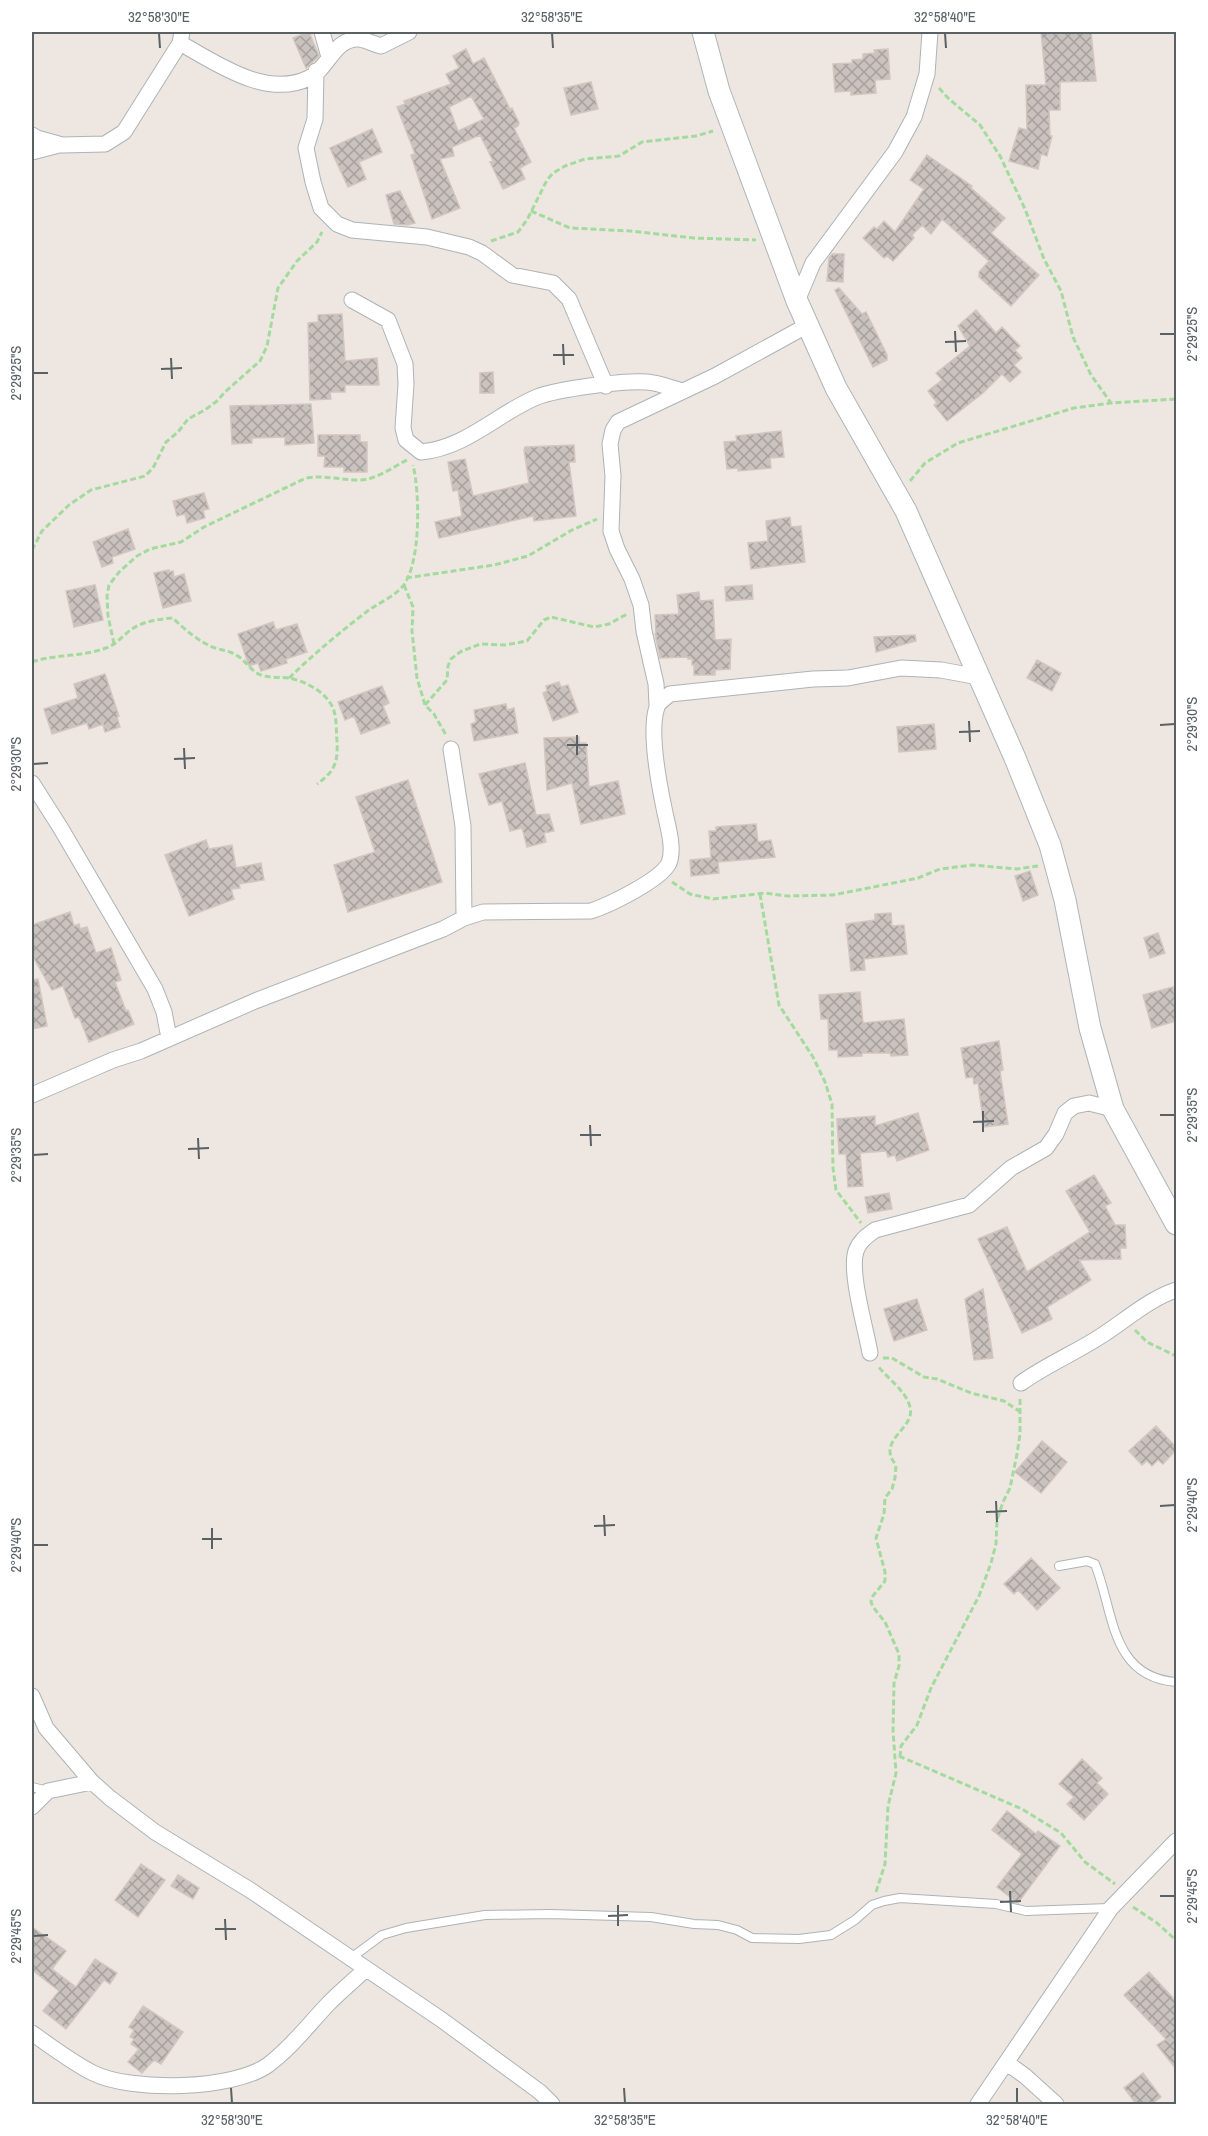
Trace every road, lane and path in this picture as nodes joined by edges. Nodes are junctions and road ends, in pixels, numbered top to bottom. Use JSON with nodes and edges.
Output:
{"nodes":[{"id":1,"x":322,"y":32,"type":"edge"},
{"id":2,"x":410,"y":32,"type":"edge"},
{"id":3,"x":703,"y":32,"type":"edge"},
{"id":4,"x":930,"y":32,"type":"edge"},
{"id":5,"x":181,"y":37,"type":"edge"},
{"id":6,"x":329,"y":57,"type":"junction"},
{"id":7,"x":316,"y":71,"type":"junction"},
{"id":8,"x":927,"y":74,"type":"junction"},
{"id":9,"x":731,"y":120,"type":"junction"},
{"id":10,"x":32,"y":135,"type":"edge"},
{"id":11,"x":62,"y":145,"type":"junction"},
{"id":12,"x":32,"y":152,"type":"edge"},
{"id":13,"x":321,"y":208,"type":"junction"},
{"id":14,"x":531,"y":211,"type":"junction"},
{"id":15,"x":777,"y":242,"type":"junction"},
{"id":16,"x":469,"y":247,"type":"junction"},
{"id":17,"x":352,"y":300,"type":"dead end"},
{"id":18,"x":797,"y":301,"type":"junction"},
{"id":19,"x":808,"y":325,"type":"junction"},
{"id":20,"x":606,"y":386,"type":"junction"},
{"id":21,"x":683,"y":391,"type":"junction"},
{"id":22,"x":1176,"y":399,"type":"edge"},
{"id":23,"x":1111,"y":402,"type":"junction"},
{"id":24,"x":897,"y":495,"type":"junction"},
{"id":25,"x":612,"y":513,"type":"junction"},
{"id":26,"x":32,"y":550,"type":"edge"},
{"id":27,"x":406,"y":578,"type":"junction"},
{"id":28,"x":404,"y":585,"type":"junction"},
{"id":29,"x":641,"y":605,"type":"junction"},
{"id":30,"x":114,"y":644,"type":"junction"},
{"id":31,"x":32,"y":662,"type":"edge"},
{"id":32,"x":979,"y":676,"type":"junction"},
{"id":33,"x":289,"y":678,"type":"junction"},
{"id":34,"x":425,"y":705,"type":"junction"},
{"id":35,"x":657,"y":705,"type":"junction"},
{"id":36,"x":451,"y":749,"type":"joint"},
{"id":37,"x":32,"y":783,"type":"edge"},
{"id":38,"x":317,"y":784,"type":"dead end"},
{"id":39,"x":1054,"y":863,"type":"junction"},
{"id":40,"x":660,"y":875,"type":"junction"},
{"id":41,"x":759,"y":893,"type":"junction"},
{"id":42,"x":464,"y":918,"type":"junction"},
{"id":43,"x":169,"y":1038,"type":"junction"},
{"id":44,"x":32,"y":1095,"type":"edge"},
{"id":45,"x":1113,"y":1109,"type":"junction"},
{"id":46,"x":1176,"y":1224,"type":"edge"},
{"id":47,"x":870,"y":1233,"type":"junction"},
{"id":48,"x":1176,"y":1290,"type":"edge"},
{"id":49,"x":1125,"y":1320,"type":"junction"},
{"id":50,"x":872,"y":1356,"type":"junction"},
{"id":51,"x":1176,"y":1356,"type":"edge"},
{"id":52,"x":1021,"y":1383,"type":"joint"},
{"id":53,"x":1019,"y":1411,"type":"junction"},
{"id":54,"x":1059,"y":1566,"type":"dead end"},
{"id":55,"x":1176,"y":1682,"type":"edge"},
{"id":56,"x":32,"y":1696,"type":"edge"},
{"id":57,"x":898,"y":1756,"type":"junction"},
{"id":58,"x":92,"y":1782,"type":"junction"},
{"id":59,"x":32,"y":1787,"type":"edge"},
{"id":60,"x":48,"y":1791,"type":"junction"},
{"id":61,"x":32,"y":1807,"type":"edge"},
{"id":62,"x":1176,"y":1841,"type":"edge"},
{"id":63,"x":1119,"y":1900,"type":"junction"},
{"id":64,"x":872,"y":1905,"type":"junction"},
{"id":65,"x":1176,"y":1940,"type":"edge"},
{"id":66,"x":350,"y":1959,"type":"junction"},
{"id":67,"x":366,"y":1969,"type":"junction"},
{"id":68,"x":32,"y":2033,"type":"edge"},
{"id":69,"x":1007,"y":2063,"type":"junction"},
{"id":70,"x":552,"y":2104,"type":"edge"},
{"id":71,"x":978,"y":2104,"type":"edge"},
{"id":72,"x":1056,"y":2104,"type":"edge"}],
"edges":[{"from":1,"to":6,"type":"street"},
{"from":2,"to":6,"type":"street"},
{"from":3,"to":9,"type":"street"},
{"from":4,"to":8,"type":"street"},
{"from":5,"to":7,"type":"street"},
{"from":5,"to":11,"type":"street"},
{"from":6,"to":7,"type":"street"},
{"from":7,"to":13,"type":"street"},
{"from":8,"to":18,"type":"street"},
{"from":8,"to":23,"type":"path"},
{"from":9,"to":14,"type":"path"},
{"from":9,"to":15,"type":"street"},
{"from":10,"to":11,"type":"street"},
{"from":11,"to":12,"type":"street"},
{"from":13,"to":16,"type":"street"},
{"from":13,"to":26,"type":"path"},
{"from":14,"to":15,"type":"path"},
{"from":14,"to":16,"type":"path"},
{"from":15,"to":18,"type":"street"},
{"from":16,"to":20,"type":"street"},
{"from":17,"to":20,"type":"street"},
{"from":18,"to":19,"type":"street"},
{"from":19,"to":21,"type":"street"},
{"from":19,"to":24,"type":"street"},
{"from":20,"to":21,"type":"street"},
{"from":21,"to":25,"type":"street"},
{"from":22,"to":23,"type":"path"},
{"from":23,"to":24,"type":"path"},
{"from":24,"to":32,"type":"street"},
{"from":25,"to":27,"type":"path"},
{"from":25,"to":29,"type":"street"},
{"from":27,"to":28,"type":"path"},
{"from":27,"to":30,"type":"path"},
{"from":28,"to":33,"type":"path"},
{"from":28,"to":34,"type":"path"},
{"from":29,"to":34,"type":"path"},
{"from":29,"to":35,"type":"street"},
{"from":30,"to":31,"type":"path"},
{"from":30,"to":33,"type":"path"},
{"from":32,"to":35,"type":"street"},
{"from":32,"to":39,"type":"street"},
{"from":33,"to":38,"type":"path"},
{"from":34,"to":36,"type":"path"},
{"from":35,"to":40,"type":"street"},
{"from":36,"to":42,"type":"street"},
{"from":37,"to":43,"type":"street"},
{"from":39,"to":41,"type":"path"},
{"from":39,"to":45,"type":"street"},
{"from":40,"to":41,"type":"path"},
{"from":40,"to":42,"type":"street"},
{"from":41,"to":47,"type":"path"},
{"from":42,"to":43,"type":"street"},
{"from":43,"to":44,"type":"street"},
{"from":45,"to":46,"type":"street"},
{"from":45,"to":47,"type":"street"},
{"from":47,"to":50,"type":"street"},
{"from":48,"to":49,"type":"street"},
{"from":49,"to":51,"type":"path"},
{"from":49,"to":52,"type":"street"},
{"from":50,"to":53,"type":"path"},
{"from":50,"to":57,"type":"path"},
{"from":52,"to":53,"type":"path"},
{"from":53,"to":57,"type":"path"},
{"from":54,"to":55,"type":"lane"},
{"from":56,"to":58,"type":"street"},
{"from":57,"to":63,"type":"path"},
{"from":57,"to":64,"type":"path"},
{"from":58,"to":60,"type":"street"},
{"from":58,"to":66,"type":"street"},
{"from":59,"to":60,"type":"lane"},
{"from":60,"to":61,"type":"street"},
{"from":62,"to":63,"type":"street"},
{"from":63,"to":64,"type":"lane"},
{"from":63,"to":65,"type":"path"},
{"from":63,"to":69,"type":"street"},
{"from":64,"to":66,"type":"lane"},
{"from":66,"to":67,"type":"street"},
{"from":67,"to":68,"type":"street"},
{"from":67,"to":70,"type":"street"},
{"from":69,"to":71,"type":"street"},
{"from":69,"to":72,"type":"street"}]}
